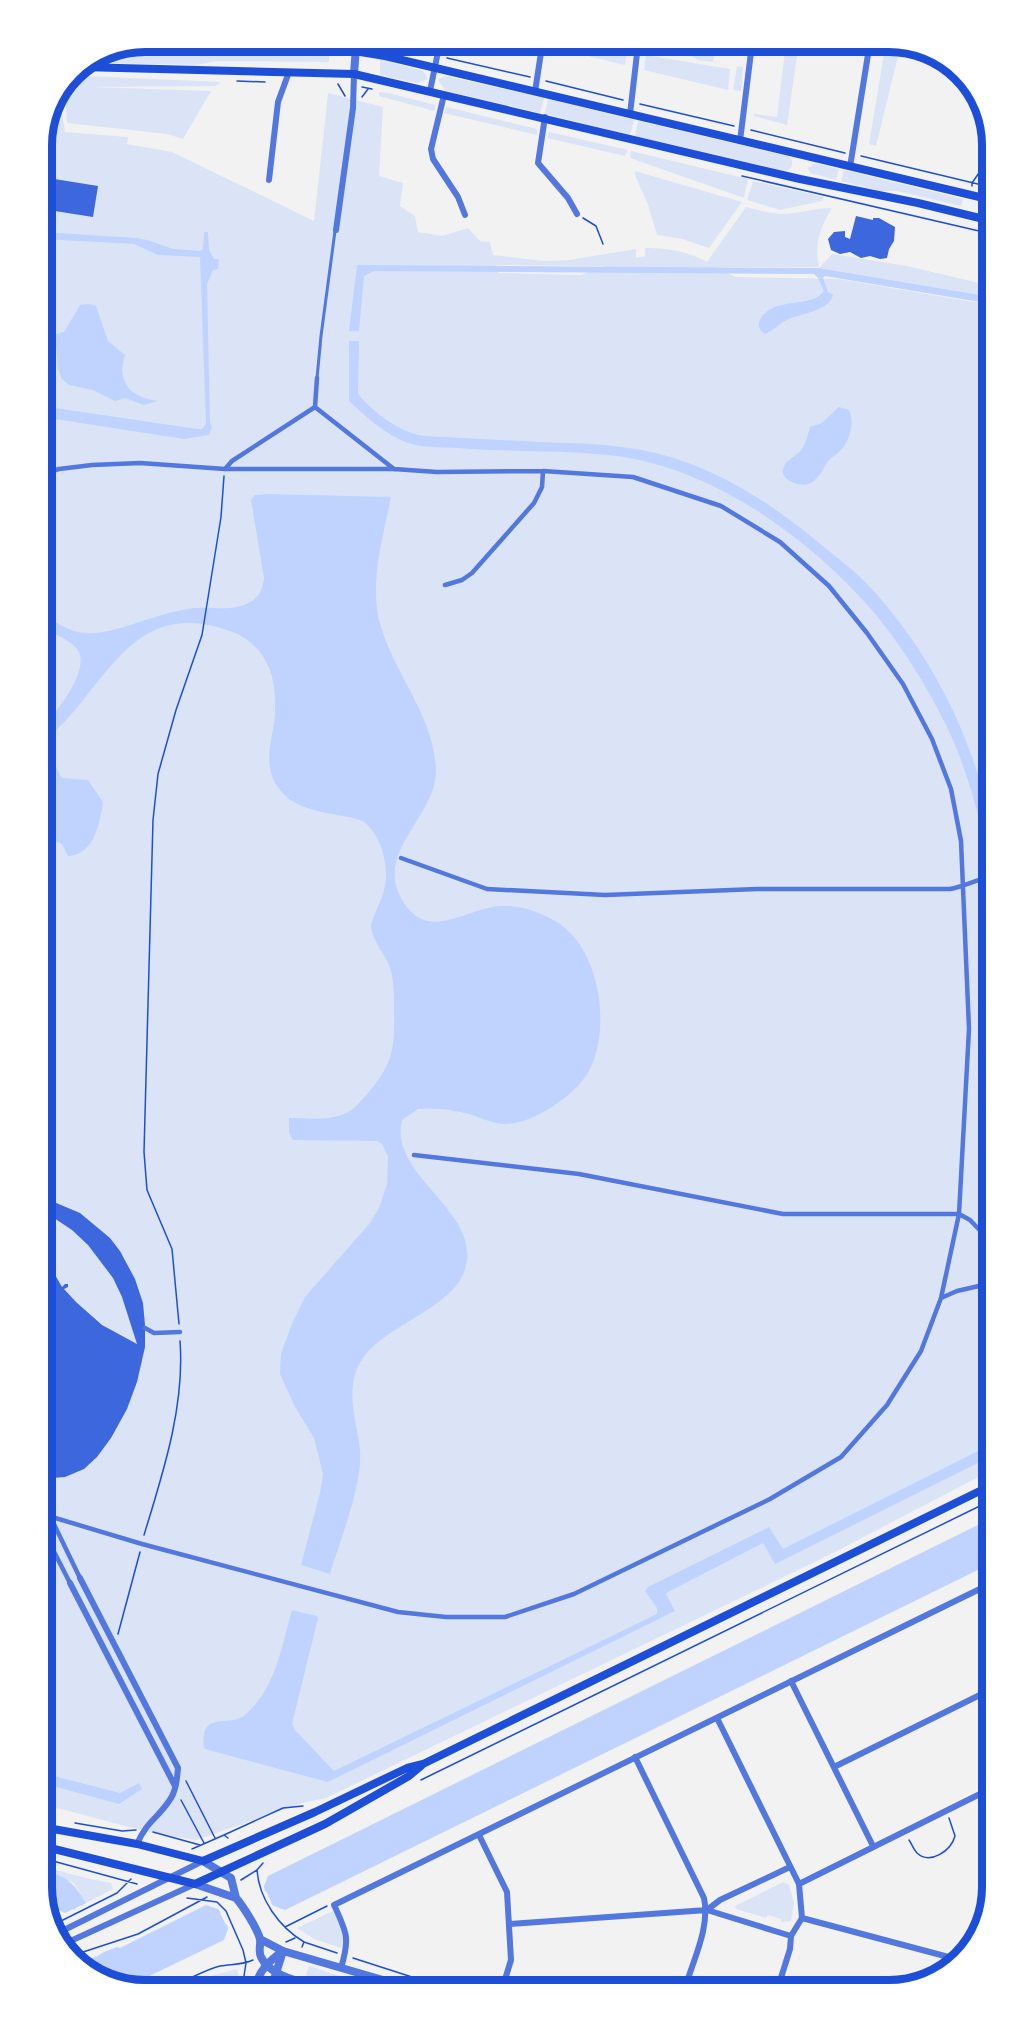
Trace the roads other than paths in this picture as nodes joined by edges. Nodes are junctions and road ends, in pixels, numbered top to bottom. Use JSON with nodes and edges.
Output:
{"nodes":[{"id":1,"x":356,"y":52,"type":"edge"},
{"id":2,"x":370,"y":52,"type":"edge"},
{"id":3,"x":438,"y":52,"type":"edge"},
{"id":4,"x":541,"y":53,"type":"edge"},
{"id":5,"x":637,"y":53,"type":"edge"},
{"id":6,"x":751,"y":53,"type":"edge"},
{"id":7,"x":868,"y":53,"type":"edge"},
{"id":8,"x":98,"y":65,"type":"edge"},
{"id":9,"x":436,"y":68,"type":"junction"},
{"id":10,"x":289,"y":72,"type":"junction"},
{"id":11,"x":354,"y":74,"type":"junction"},
{"id":12,"x":430,"y":91,"type":"junction"},
{"id":13,"x":535,"y":92,"type":"junction"},
{"id":14,"x":444,"y":94,"type":"junction"},
{"id":15,"x":630,"y":114,"type":"junction"},
{"id":16,"x":545,"y":117,"type":"junction"},
{"id":17,"x":740,"y":141,"type":"junction"},
{"id":18,"x":850,"y":167,"type":"junction"},
{"id":19,"x":269,"y":180,"type":"dead end"},
{"id":20,"x":982,"y":198,"type":"edge"},
{"id":21,"x":577,"y":214,"type":"road end"},
{"id":22,"x":465,"y":215,"type":"dead end"},
{"id":23,"x":982,"y":218,"type":"edge"},
{"id":24,"x":336,"y":230,"type":"joint"},
{"id":25,"x":317,"y":378,"type":"joint"},
{"id":26,"x":315,"y":407,"type":"junction"},
{"id":27,"x":225,"y":469,"type":"junction"},
{"id":28,"x":394,"y":469,"type":"junction"},
{"id":29,"x":53,"y":471,"type":"edge"},
{"id":30,"x":543,"y":471,"type":"junction"},
{"id":31,"x":445,"y":585,"type":"dead end"},
{"id":32,"x":401,"y":858,"type":"dead end"},
{"id":33,"x":982,"y":878,"type":"edge"},
{"id":34,"x":964,"y":886,"type":"junction"},
{"id":35,"x":414,"y":1155,"type":"dead end"},
{"id":36,"x":959,"y":1214,"type":"junction"},
{"id":37,"x":982,"y":1233,"type":"edge"},
{"id":38,"x":982,"y":1285,"type":"edge"},
{"id":39,"x":941,"y":1298,"type":"junction"},
{"id":40,"x":145,"y":1328,"type":"dead end"},
{"id":41,"x":180,"y":1332,"type":"road end"},
{"id":42,"x":982,"y":1490,"type":"edge"},
{"id":43,"x":52,"y":1518,"type":"edge"},
{"id":44,"x":52,"y":1521,"type":"edge"},
{"id":45,"x":52,"y":1548,"type":"edge"},
{"id":46,"x":80,"y":1578,"type":"joint"},
{"id":47,"x":70,"y":1583,"type":"joint"},
{"id":48,"x":982,"y":1588,"type":"edge"},
{"id":49,"x":114,"y":1646,"type":"junction"},
{"id":50,"x":109,"y":1661,"type":"junction"},
{"id":51,"x":791,"y":1681,"type":"junction"},
{"id":52,"x":982,"y":1694,"type":"edge"},
{"id":53,"x":717,"y":1718,"type":"junction"},
{"id":54,"x":635,"y":1758,"type":"junction"},
{"id":55,"x":423,"y":1764,"type":"junction"},
{"id":56,"x":834,"y":1767,"type":"junction"},
{"id":57,"x":176,"y":1786,"type":"junction"},
{"id":58,"x":982,"y":1793,"type":"edge"},
{"id":59,"x":52,"y":1829,"type":"edge"},
{"id":60,"x":479,"y":1835,"type":"junction"},
{"id":61,"x":137,"y":1844,"type":"junction"},
{"id":62,"x":873,"y":1846,"type":"junction"},
{"id":63,"x":52,"y":1849,"type":"edge"},
{"id":64,"x":203,"y":1861,"type":"junction"},
{"id":65,"x":790,"y":1867,"type":"junction"},
{"id":66,"x":224,"y":1872,"type":"junction"},
{"id":67,"x":170,"y":1878,"type":"junction"},
{"id":68,"x":195,"y":1884,"type":"junction"},
{"id":69,"x":799,"y":1884,"type":"junction"},
{"id":70,"x":238,"y":1901,"type":"junction"},
{"id":71,"x":707,"y":1910,"type":"junction"},
{"id":72,"x":802,"y":1918,"type":"junction"},
{"id":73,"x":510,"y":1924,"type":"junction"},
{"id":74,"x":64,"y":1930,"type":"edge"},
{"id":75,"x":791,"y":1936,"type":"junction"},
{"id":76,"x":260,"y":1939,"type":"junction"},
{"id":77,"x":71,"y":1941,"type":"edge"},
{"id":78,"x":283,"y":1951,"type":"junction"},
{"id":79,"x":948,"y":1957,"type":"edge"},
{"id":80,"x":266,"y":1964,"type":"junction"},
{"id":81,"x":341,"y":1968,"type":"junction"},
{"id":82,"x":277,"y":1973,"type":"junction"},
{"id":83,"x":259,"y":1979,"type":"edge"},
{"id":84,"x":275,"y":1979,"type":"edge"},
{"id":85,"x":296,"y":1979,"type":"edge"},
{"id":86,"x":380,"y":1979,"type":"edge"},
{"id":87,"x":505,"y":1979,"type":"edge"},
{"id":88,"x":687,"y":1980,"type":"edge"},
{"id":89,"x":780,"y":1980,"type":"edge"}],
"edges":[{"from":1,"to":11,"type":"street"},
{"from":2,"to":9,"type":"main road"},
{"from":3,"to":9,"type":"street"},
{"from":4,"to":13,"type":"street"},
{"from":5,"to":15,"type":"street"},
{"from":6,"to":17,"type":"street"},
{"from":7,"to":18,"type":"street"},
{"from":8,"to":10,"type":"main road"},
{"from":9,"to":12,"type":"street"},
{"from":9,"to":13,"type":"main road"},
{"from":10,"to":11,"type":"main road"},
{"from":10,"to":19,"type":"street"},
{"from":11,"to":12,"type":"main road"},
{"from":11,"to":24,"type":"street"},
{"from":12,"to":14,"type":"main road"},
{"from":13,"to":15,"type":"main road"},
{"from":14,"to":16,"type":"main road"},
{"from":14,"to":22,"type":"street"},
{"from":15,"to":17,"type":"main road"},
{"from":16,"to":21,"type":"street"},
{"from":16,"to":23,"type":"main road"},
{"from":17,"to":18,"type":"main road"},
{"from":18,"to":20,"type":"main road"},
{"from":24,"to":25,"type":"lane"},
{"from":25,"to":26,"type":"street"},
{"from":26,"to":27,"type":"street"},
{"from":26,"to":28,"type":"street"},
{"from":27,"to":28,"type":"street"},
{"from":27,"to":29,"type":"street"},
{"from":28,"to":30,"type":"street"},
{"from":30,"to":31,"type":"street"},
{"from":30,"to":34,"type":"street"},
{"from":32,"to":34,"type":"street"},
{"from":33,"to":34,"type":"street"},
{"from":34,"to":36,"type":"street"},
{"from":35,"to":36,"type":"street"},
{"from":36,"to":37,"type":"street"},
{"from":36,"to":39,"type":"street"},
{"from":38,"to":39,"type":"street"},
{"from":39,"to":43,"type":"street"},
{"from":40,"to":41,"type":"street"},
{"from":42,"to":55,"type":"main road"},
{"from":44,"to":46,"type":"street"},
{"from":45,"to":47,"type":"street"},
{"from":46,"to":49,"type":"street"},
{"from":47,"to":50,"type":"street"},
{"from":48,"to":51,"type":"street"},
{"from":49,"to":50,"type":"street"},
{"from":49,"to":57,"type":"street"},
{"from":50,"to":57,"type":"street"},
{"from":51,"to":53,"type":"street"},
{"from":51,"to":56,"type":"street"},
{"from":52,"to":56,"type":"street"},
{"from":53,"to":54,"type":"street"},
{"from":53,"to":65,"type":"street"},
{"from":54,"to":60,"type":"street"},
{"from":54,"to":71,"type":"street"},
{"from":55,"to":64,"type":"main road"},
{"from":55,"to":66,"type":"main road"},
{"from":56,"to":62,"type":"street"},
{"from":57,"to":61,"type":"street"},
{"from":58,"to":62,"type":"street"},
{"from":59,"to":61,"type":"main road"},
{"from":60,"to":73,"type":"street"},
{"from":60,"to":81,"type":"street"},
{"from":61,"to":64,"type":"main road"},
{"from":62,"to":69,"type":"street"},
{"from":63,"to":67,"type":"main road"},
{"from":64,"to":66,"type":"street"},
{"from":64,"to":67,"type":"street"},
{"from":65,"to":69,"type":"street"},
{"from":65,"to":71,"type":"street"},
{"from":66,"to":68,"type":"main road"},
{"from":66,"to":70,"type":"street"},
{"from":67,"to":68,"type":"main road"},
{"from":67,"to":74,"type":"street"},
{"from":68,"to":70,"type":"street"},
{"from":68,"to":77,"type":"street"},
{"from":69,"to":72,"type":"street"},
{"from":70,"to":76,"type":"street"},
{"from":71,"to":73,"type":"street"},
{"from":71,"to":75,"type":"street"},
{"from":71,"to":88,"type":"street"},
{"from":72,"to":75,"type":"street"},
{"from":72,"to":79,"type":"street"},
{"from":73,"to":87,"type":"street"},
{"from":75,"to":89,"type":"street"},
{"from":76,"to":78,"type":"street"},
{"from":76,"to":80,"type":"street"},
{"from":78,"to":80,"type":"street"},
{"from":78,"to":81,"type":"street"},
{"from":78,"to":82,"type":"street"},
{"from":80,"to":82,"type":"street"},
{"from":80,"to":83,"type":"street"},
{"from":81,"to":86,"type":"street"},
{"from":82,"to":84,"type":"street"},
{"from":82,"to":85,"type":"street"}]}
